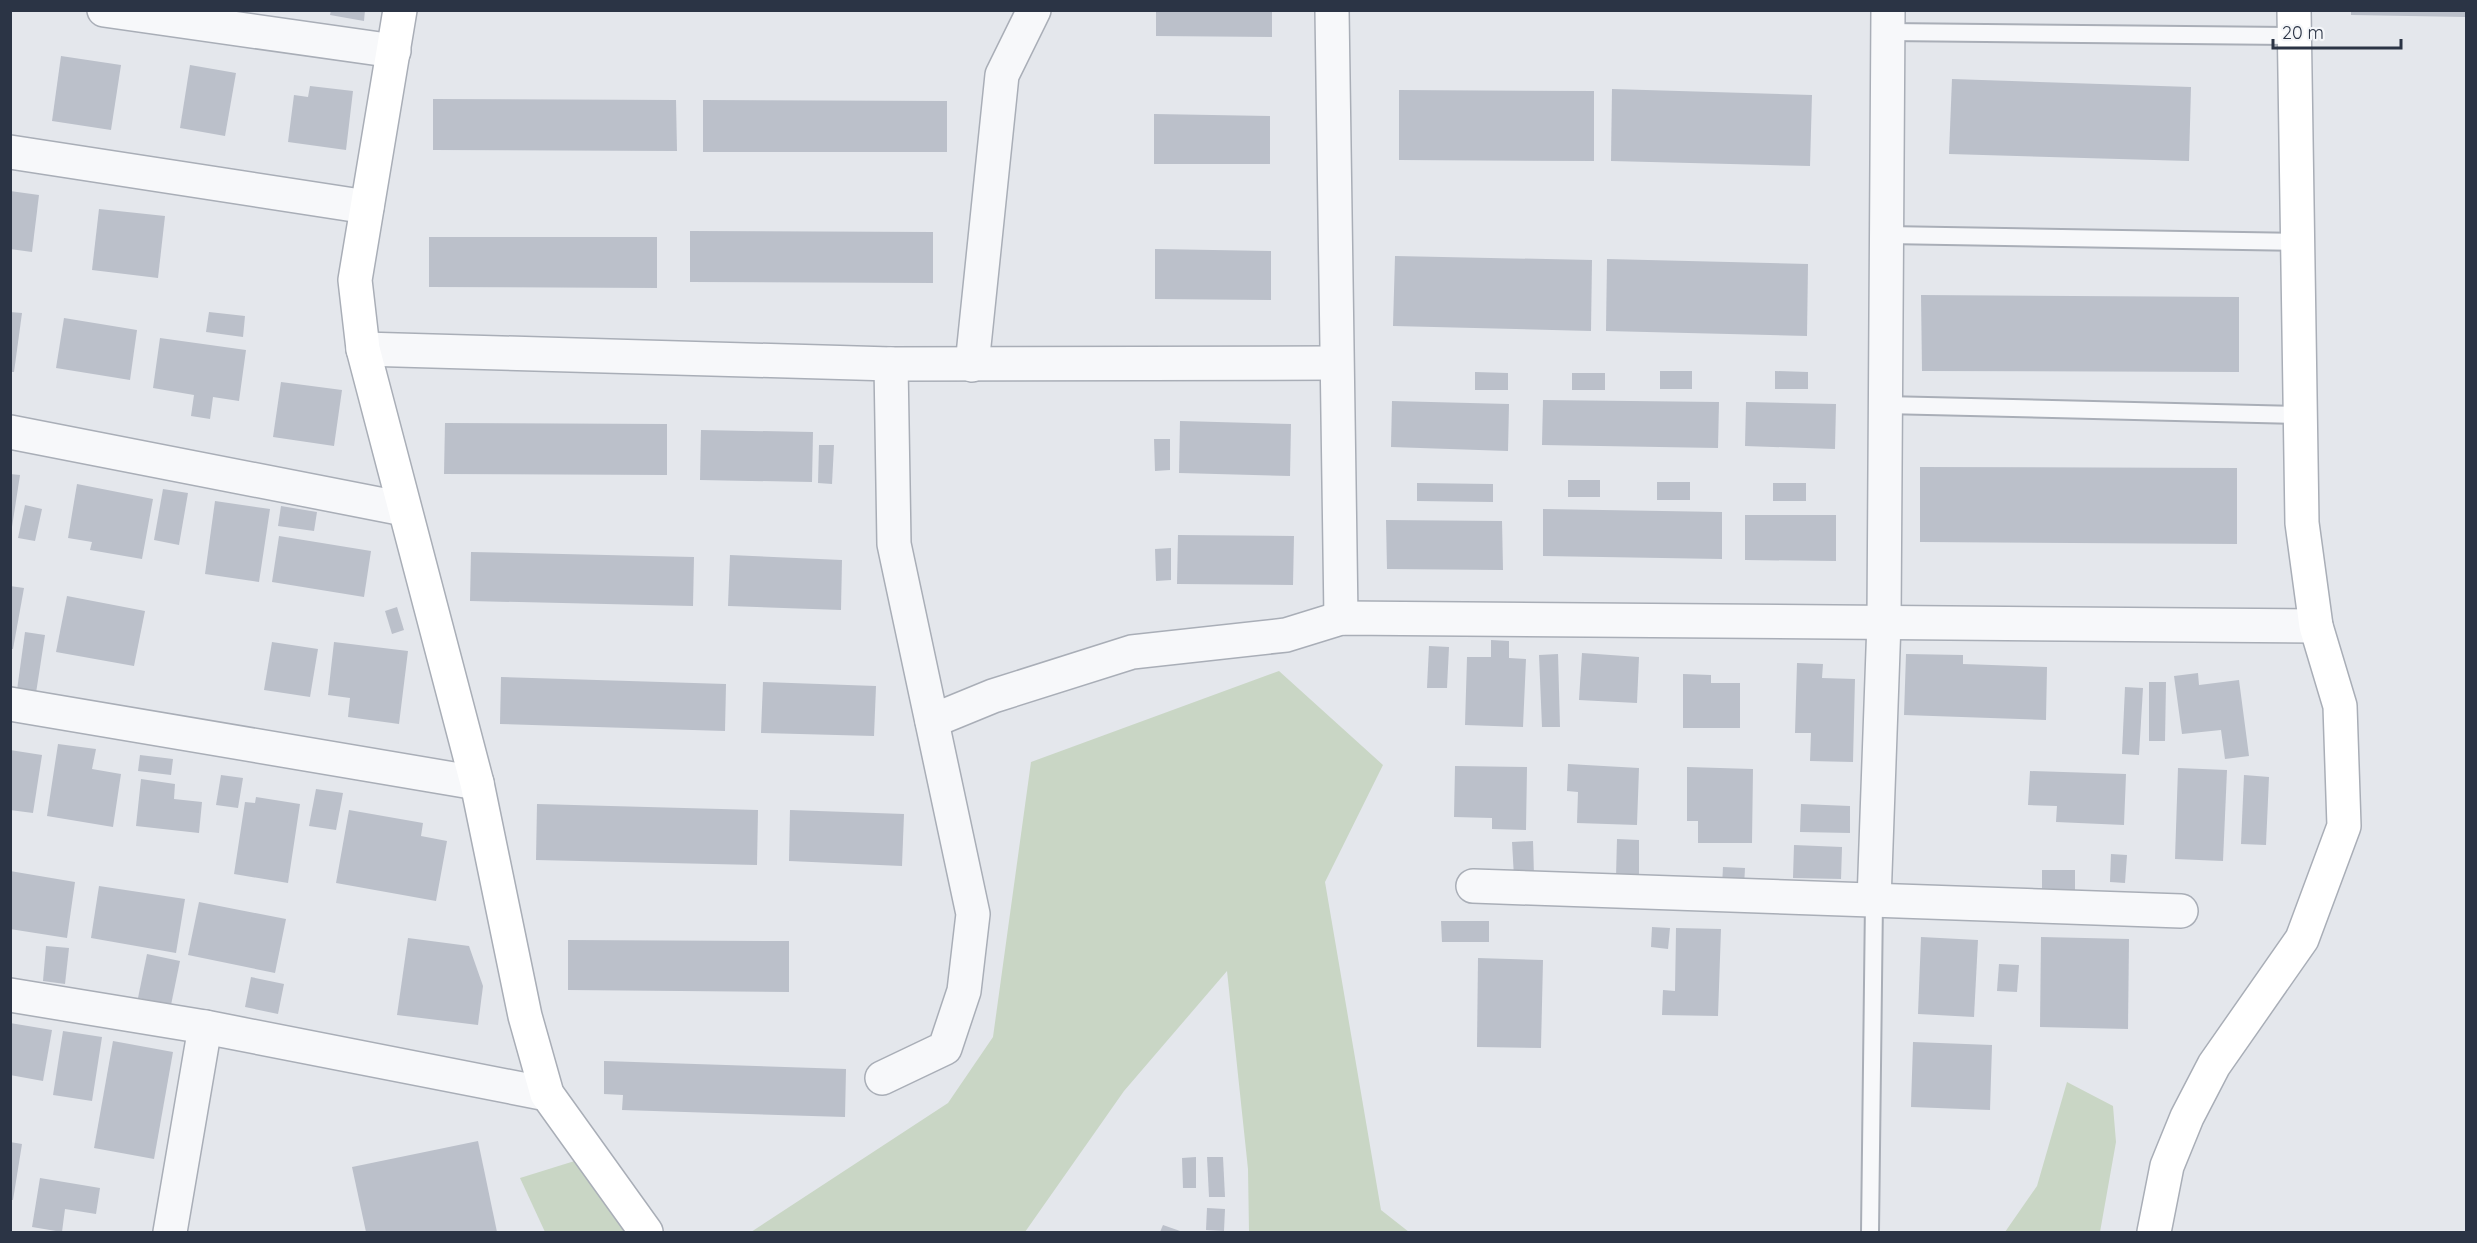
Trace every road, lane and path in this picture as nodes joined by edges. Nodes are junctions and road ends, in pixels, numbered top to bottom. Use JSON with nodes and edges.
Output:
{"nodes":[{"id":1,"x":104,"y":10,"type":"edge"},
{"id":2,"x":400,"y":10,"type":"edge"},
{"id":3,"x":1034,"y":10,"type":"edge"},
{"id":4,"x":1332,"y":10,"type":"edge"},
{"id":5,"x":1888,"y":21,"type":"edge"},
{"id":6,"x":2295,"y":23,"type":"edge"},
{"id":7,"x":394,"y":51,"type":"junction"},
{"id":8,"x":10,"y":152,"type":"edge"},
{"id":9,"x":367,"y":207,"type":"junction"},
{"id":10,"x":1887,"y":235,"type":"junction"},
{"id":11,"x":2298,"y":242,"type":"junction"},
{"id":12,"x":363,"y":349,"type":"junction"},
{"id":13,"x":1335,"y":363,"type":"junction"},
{"id":14,"x":891,"y":364,"type":"junction"},
{"id":15,"x":972,"y":365,"type":"junction"},
{"id":16,"x":1885,"y":405,"type":"junction"},
{"id":17,"x":2301,"y":415,"type":"junction"},
{"id":18,"x":10,"y":432,"type":"edge"},
{"id":19,"x":404,"y":509,"type":"junction"},
{"id":20,"x":1341,"y":618,"type":"junction"},
{"id":21,"x":1884,"y":622,"type":"junction"},
{"id":22,"x":2316,"y":626,"type":"junction"},
{"id":23,"x":10,"y":704,"type":"edge"},
{"id":24,"x":932,"y":721,"type":"junction"},
{"id":25,"x":477,"y":783,"type":"junction"},
{"id":26,"x":1473,"y":886,"type":"dead end"},
{"id":27,"x":1874,"y":901,"type":"junction"},
{"id":28,"x":2181,"y":911,"type":"dead end"},
{"id":29,"x":10,"y":995,"type":"edge"},
{"id":30,"x":205,"y":1027,"type":"junction"},
{"id":31,"x":882,"y":1078,"type":"dead end"},
{"id":32,"x":547,"y":1094,"type":"junction"},
{"id":33,"x":170,"y":1233,"type":"edge"},
{"id":34,"x":646,"y":1233,"type":"edge"},
{"id":35,"x":1870,"y":1233,"type":"edge"},
{"id":36,"x":2154,"y":1233,"type":"edge"}],
"edges":[{"from":1,"to":7,"type":"street"},
{"from":2,"to":7,"type":"street"},
{"from":3,"to":15,"type":"street"},
{"from":4,"to":13,"type":"street"},
{"from":5,"to":6,"type":"lane"},
{"from":5,"to":10,"type":"street"},
{"from":6,"to":11,"type":"street"},
{"from":7,"to":9,"type":"street"},
{"from":8,"to":9,"type":"street"},
{"from":9,"to":12,"type":"street"},
{"from":10,"to":11,"type":"lane"},
{"from":10,"to":16,"type":"street"},
{"from":11,"to":17,"type":"street"},
{"from":12,"to":14,"type":"street"},
{"from":12,"to":19,"type":"street"},
{"from":13,"to":15,"type":"street"},
{"from":13,"to":20,"type":"street"},
{"from":14,"to":15,"type":"street"},
{"from":14,"to":24,"type":"street"},
{"from":16,"to":17,"type":"lane"},
{"from":16,"to":21,"type":"street"},
{"from":17,"to":22,"type":"street"},
{"from":18,"to":19,"type":"street"},
{"from":19,"to":25,"type":"street"},
{"from":20,"to":21,"type":"street"},
{"from":20,"to":24,"type":"street"},
{"from":21,"to":22,"type":"street"},
{"from":21,"to":27,"type":"street"},
{"from":22,"to":36,"type":"street"},
{"from":23,"to":25,"type":"street"},
{"from":24,"to":31,"type":"street"},
{"from":25,"to":32,"type":"street"},
{"from":26,"to":27,"type":"street"},
{"from":27,"to":28,"type":"street"},
{"from":27,"to":35,"type":"lane"},
{"from":29,"to":30,"type":"street"},
{"from":30,"to":32,"type":"street"},
{"from":30,"to":33,"type":"street"},
{"from":32,"to":34,"type":"street"}]}
